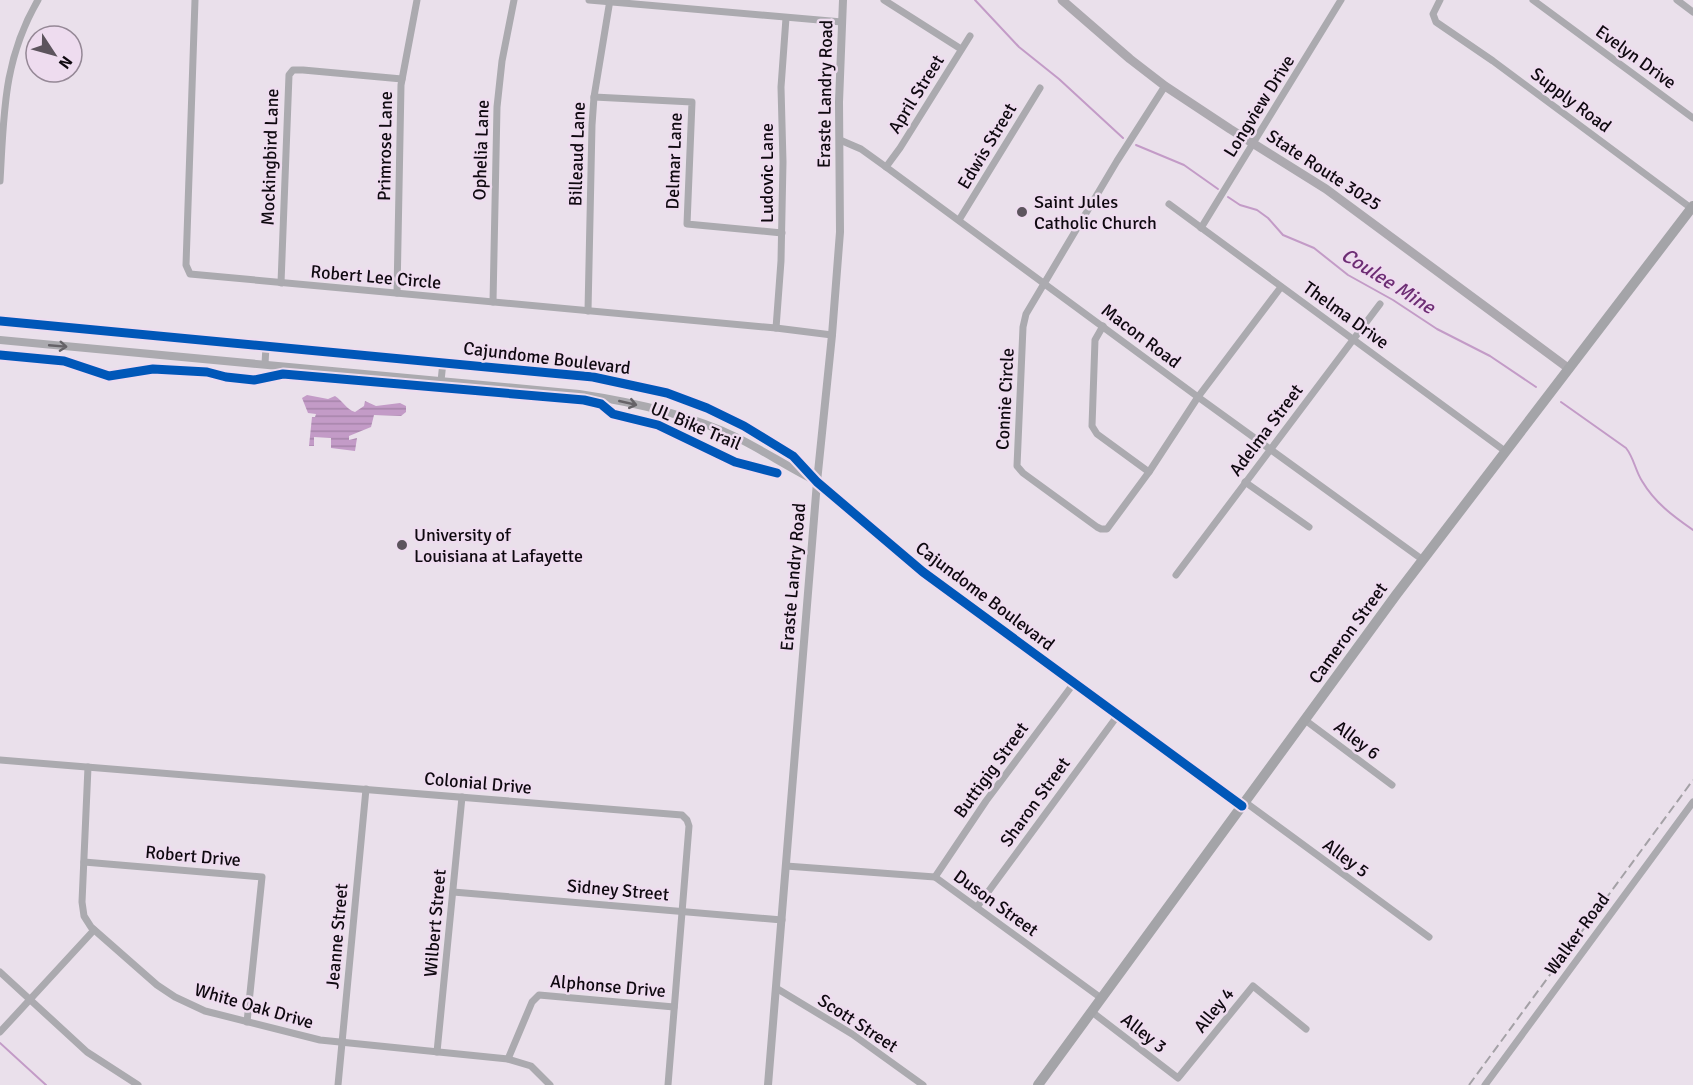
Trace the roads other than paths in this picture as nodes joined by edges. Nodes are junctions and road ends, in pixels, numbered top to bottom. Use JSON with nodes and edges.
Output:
{"nodes":[{"id":1,"x":38,"y":0,"type":"edge"},
{"id":2,"x":195,"y":0,"type":"edge"},
{"id":3,"x":417,"y":0,"type":"edge"},
{"id":4,"x":514,"y":0,"type":"edge"},
{"id":5,"x":589,"y":0,"type":"edge"},
{"id":6,"x":843,"y":0,"type":"edge"},
{"id":7,"x":884,"y":0,"type":"edge"},
{"id":8,"x":1062,"y":0,"type":"edge"},
{"id":9,"x":1341,"y":0,"type":"edge"},
{"id":10,"x":1440,"y":0,"type":"edge"},
{"id":11,"x":1533,"y":0,"type":"edge"},
{"id":12,"x":1677,"y":0,"type":"edge"},
{"id":13,"x":610,"y":1,"type":"edge"},
{"id":14,"x":1693,"y":12,"type":"edge"},
{"id":15,"x":786,"y":18,"type":"junction"},
{"id":16,"x":842,"y":22,"type":"junction"},
{"id":17,"x":970,"y":36,"type":"dead end"},
{"id":18,"x":961,"y":49,"type":"junction"},
{"id":19,"x":402,"y":79,"type":"junction"},
{"id":20,"x":1165,"y":86,"type":"junction"},
{"id":21,"x":1040,"y":88,"type":"dead end"},
{"id":22,"x":594,"y":97,"type":"junction"},
{"id":23,"x":1693,"y":118,"type":"edge"},
{"id":24,"x":840,"y":140,"type":"junction"},
{"id":25,"x":1254,"y":143,"type":"junction"},
{"id":26,"x":886,"y":167,"type":"junction"},
{"id":27,"x":0,"y":181,"type":"edge"},
{"id":28,"x":1169,"y":204,"type":"dead end"},
{"id":29,"x":1692,"y":207,"type":"edge"},
{"id":30,"x":958,"y":220,"type":"junction"},
{"id":31,"x":1201,"y":228,"type":"junction"},
{"id":32,"x":782,"y":233,"type":"junction"},
{"id":33,"x":281,"y":283,"type":"junction"},
{"id":34,"x":1044,"y":283,"type":"junction"},
{"id":35,"x":1281,"y":287,"type":"junction"},
{"id":36,"x":397,"y":293,"type":"junction"},
{"id":37,"x":493,"y":302,"type":"junction"},
{"id":38,"x":1380,"y":304,"type":"dead end"},
{"id":39,"x":588,"y":311,"type":"junction"},
{"id":40,"x":0,"y":321,"type":"edge"},
{"id":41,"x":1103,"y":326,"type":"junction"},
{"id":42,"x":776,"y":328,"type":"junction"},
{"id":43,"x":832,"y":335,"type":"junction"},
{"id":44,"x":0,"y":340,"type":"edge"},
{"id":45,"x":1354,"y":340,"type":"junction"},
{"id":46,"x":266,"y":346,"type":"junction"},
{"id":47,"x":442,"y":362,"type":"junction"},
{"id":48,"x":265,"y":364,"type":"junction"},
{"id":49,"x":1568,"y":368,"type":"junction"},
{"id":50,"x":441,"y":381,"type":"junction"},
{"id":51,"x":1198,"y":397,"type":"junction"},
{"id":52,"x":1270,"y":449,"type":"junction"},
{"id":53,"x":1505,"y":451,"type":"junction"},
{"id":54,"x":1149,"y":472,"type":"junction"},
{"id":55,"x":817,"y":482,"type":"junction"},
{"id":56,"x":1245,"y":482,"type":"junction"},
{"id":57,"x":1309,"y":527,"type":"dead end"},
{"id":58,"x":1423,"y":560,"type":"junction"},
{"id":59,"x":1176,"y":574,"type":"dead end"},
{"id":60,"x":1074,"y":683,"type":"junction"},
{"id":61,"x":1118,"y":715,"type":"junction"},
{"id":62,"x":1305,"y":720,"type":"junction"},
{"id":63,"x":0,"y":760,"type":"edge"},
{"id":64,"x":88,"y":767,"type":"junction"},
{"id":65,"x":1392,"y":785,"type":"dead end"},
{"id":66,"x":366,"y":789,"type":"junction"},
{"id":67,"x":462,"y":797,"type":"junction"},
{"id":68,"x":1693,"y":802,"type":"edge"},
{"id":69,"x":1244,"y":804,"type":"junction"},
{"id":70,"x":84,"y":862,"type":"junction"},
{"id":71,"x":786,"y":866,"type":"junction"},
{"id":72,"x":935,"y":877,"type":"junction"},
{"id":73,"x":453,"y":892,"type":"junction"},
{"id":74,"x":977,"y":907,"type":"junction"},
{"id":75,"x":682,"y":911,"type":"junction"},
{"id":76,"x":782,"y":920,"type":"junction"},
{"id":77,"x":94,"y":930,"type":"junction"},
{"id":78,"x":1429,"y":937,"type":"dead end"},
{"id":79,"x":0,"y":972,"type":"edge"},
{"id":80,"x":776,"y":988,"type":"junction"},
{"id":81,"x":1101,"y":998,"type":"junction"},
{"id":82,"x":30,"y":1000,"type":"junction"},
{"id":83,"x":674,"y":1007,"type":"junction"},
{"id":84,"x":1092,"y":1012,"type":"junction"},
{"id":85,"x":247,"y":1022,"type":"junction"},
{"id":86,"x":1306,"y":1029,"type":"dead end"},
{"id":87,"x":0,"y":1032,"type":"edge"},
{"id":88,"x":342,"y":1042,"type":"junction"},
{"id":89,"x":437,"y":1052,"type":"junction"},
{"id":90,"x":508,"y":1059,"type":"junction"},
{"id":91,"x":1178,"y":1078,"type":"joint"},
{"id":92,"x":138,"y":1085,"type":"edge"},
{"id":93,"x":338,"y":1085,"type":"edge"},
{"id":94,"x":550,"y":1085,"type":"edge"},
{"id":95,"x":668,"y":1085,"type":"edge"},
{"id":96,"x":768,"y":1085,"type":"edge"},
{"id":97,"x":923,"y":1085,"type":"edge"},
{"id":98,"x":1038,"y":1085,"type":"edge"},
{"id":99,"x":1485,"y":1085,"type":"edge"}],
"edges":[{"from":1,"to":27,"type":"street"},
{"from":2,"to":33,"type":"street","name":"Robert Lee Circle"},
{"from":3,"to":19,"type":"street","name":"Primrose Lane"},
{"from":4,"to":37,"type":"street","name":"Ophelia Lane"},
{"from":5,"to":13,"type":"street"},
{"from":6,"to":16,"type":"street","name":"Eraste Landry Road"},
{"from":7,"to":18,"type":"street"},
{"from":8,"to":20,"type":"main road","name":"State Route 3025"},
{"from":9,"to":25,"type":"street","name":"Longview Drive"},
{"from":10,"to":29,"type":"street","name":"Supply Road"},
{"from":11,"to":23,"type":"street","name":"Evelyn Drive"},
{"from":12,"to":14,"type":"street"},
{"from":13,"to":15,"type":"street"},
{"from":13,"to":22,"type":"street","name":"Billeaud Lane"},
{"from":15,"to":16,"type":"street"},
{"from":15,"to":32,"type":"street","name":"Ludovic Lane"},
{"from":16,"to":24,"type":"street","name":"Eraste Landry Road"},
{"from":17,"to":18,"type":"street","name":"April Street"},
{"from":18,"to":26,"type":"street","name":"April Street"},
{"from":19,"to":33,"type":"street","name":"Mockingbird Lane"},
{"from":19,"to":36,"type":"street","name":"Primrose Lane"},
{"from":20,"to":25,"type":"main road","name":"State Route 3025"},
{"from":20,"to":34,"type":"street"},
{"from":21,"to":30,"type":"street","name":"Edwis Street"},
{"from":22,"to":32,"type":"street","name":"Delmar Lane"},
{"from":22,"to":39,"type":"street","name":"Billeaud Lane"},
{"from":24,"to":26,"type":"street","name":"Macon Road"},
{"from":24,"to":43,"type":"street","name":"Eraste Landry Road"},
{"from":25,"to":31,"type":"street","name":"Longview Drive"},
{"from":25,"to":49,"type":"main road","name":"State Route 3025"},
{"from":26,"to":30,"type":"street","name":"Macon Road"},
{"from":28,"to":31,"type":"street","name":"Thelma Drive"},
{"from":29,"to":49,"type":"main road","name":"Cameron Street"},
{"from":30,"to":34,"type":"street","name":"Macon Road"},
{"from":31,"to":35,"type":"street","name":"Thelma Drive"},
{"from":32,"to":42,"type":"street","name":"Ludovic Lane"},
{"from":33,"to":36,"type":"street","name":"Robert Lee Circle"},
{"from":34,"to":41,"type":"street","name":"Macon Road"},
{"from":34,"to":54,"type":"street","name":"Connie Circle"},
{"from":35,"to":45,"type":"street","name":"Thelma Drive"},
{"from":35,"to":51,"type":"street","name":"Connie Circle"},
{"from":36,"to":37,"type":"street","name":"Robert Lee Circle"},
{"from":37,"to":39,"type":"street","name":"Robert Lee Circle"},
{"from":38,"to":45,"type":"street","name":"Adelma Street"},
{"from":39,"to":42,"type":"street","name":"Robert Lee Circle"},
{"from":40,"to":46,"type":"street","name":"Cajundome Boulevard"},
{"from":41,"to":51,"type":"street","name":"Macon Road"},
{"from":41,"to":54,"type":"street"},
{"from":42,"to":43,"type":"street","name":"Robert Lee Circle"},
{"from":43,"to":55,"type":"street","name":"Eraste Landry Road"},
{"from":44,"to":48,"type":"street","name":"Cajundome Boulevard","one_way":true},
{"from":45,"to":52,"type":"street","name":"Adelma Street"},
{"from":45,"to":53,"type":"street","name":"Thelma Drive"},
{"from":46,"to":47,"type":"street","name":"Cajundome Boulevard"},
{"from":46,"to":48,"type":"street"},
{"from":47,"to":50,"type":"street","name":"Cajundome Boulevard"},
{"from":47,"to":55,"type":"street","name":"Cajundome Boulevard"},
{"from":48,"to":50,"type":"street","name":"Cajundome Boulevard"},
{"from":49,"to":53,"type":"main road","name":"Cameron Street"},
{"from":50,"to":55,"type":"street","name":"Cajundome Boulevard","one_way":true},
{"from":51,"to":52,"type":"street","name":"Macon Road"},
{"from":51,"to":54,"type":"street","name":"Connie Circle"},
{"from":52,"to":56,"type":"street","name":"Adelma Street"},
{"from":52,"to":58,"type":"street","name":"Macon Road"},
{"from":53,"to":58,"type":"main road","name":"Cameron Street"},
{"from":55,"to":60,"type":"street","name":"Cajundome Boulevard"},
{"from":55,"to":71,"type":"street","name":"Eraste Landry Road"},
{"from":56,"to":57,"type":"street"},
{"from":56,"to":59,"type":"street","name":"Adelma Street"},
{"from":58,"to":62,"type":"main road","name":"Cameron Street"},
{"from":60,"to":61,"type":"street","name":"Cajundome Boulevard"},
{"from":60,"to":72,"type":"street","name":"Buttigig Street"},
{"from":61,"to":69,"type":"street","name":"Cajundome Boulevard"},
{"from":61,"to":74,"type":"street","name":"Sharon Street"},
{"from":62,"to":65,"type":"street","name":"Alley 6"},
{"from":62,"to":69,"type":"main road","name":"Cameron Street"},
{"from":63,"to":64,"type":"street","name":"Colonial Drive"},
{"from":64,"to":66,"type":"street","name":"Colonial Drive"},
{"from":64,"to":70,"type":"street","name":"White Oak Drive"},
{"from":66,"to":67,"type":"street","name":"Colonial Drive"},
{"from":66,"to":88,"type":"street","name":"Jeanne Street"},
{"from":67,"to":73,"type":"street","name":"Wilbert Street"},
{"from":67,"to":75,"type":"street","name":"Colonial Drive"},
{"from":68,"to":99,"type":"street","name":"Walker Road"},
{"from":69,"to":78,"type":"street","name":"Alley 5"},
{"from":69,"to":81,"type":"main road","name":"Cameron Street"},
{"from":70,"to":77,"type":"street","name":"White Oak Drive"},
{"from":70,"to":85,"type":"street","name":"Robert Drive"},
{"from":71,"to":72,"type":"street","name":"Duson Street"},
{"from":71,"to":76,"type":"street","name":"Eraste Landry Road"},
{"from":72,"to":74,"type":"street","name":"Duson Street"},
{"from":73,"to":75,"type":"street","name":"Sidney Street"},
{"from":73,"to":89,"type":"street","name":"Wilbert Street"},
{"from":74,"to":81,"type":"street","name":"Duson Street"},
{"from":75,"to":76,"type":"street","name":"Sidney Street"},
{"from":75,"to":83,"type":"street","name":"Colonial Drive"},
{"from":76,"to":80,"type":"street","name":"Eraste Landry Road"},
{"from":77,"to":82,"type":"street"},
{"from":77,"to":85,"type":"street","name":"White Oak Drive"},
{"from":79,"to":82,"type":"street"},
{"from":80,"to":96,"type":"street","name":"Eraste Landry Road"},
{"from":80,"to":97,"type":"street","name":"Scott Street"},
{"from":81,"to":84,"type":"main road","name":"Cameron Street"},
{"from":82,"to":87,"type":"street"},
{"from":82,"to":92,"type":"street"},
{"from":83,"to":90,"type":"street","name":"Alphonse Drive"},
{"from":83,"to":95,"type":"street","name":"Colonial Drive"},
{"from":84,"to":91,"type":"street","name":"Alley 3"},
{"from":84,"to":98,"type":"main road","name":"Cameron Street"},
{"from":85,"to":88,"type":"street","name":"White Oak Drive"},
{"from":86,"to":91,"type":"street","name":"Alley 4"},
{"from":88,"to":89,"type":"street","name":"White Oak Drive"},
{"from":88,"to":93,"type":"street","name":"Jeanne Street"},
{"from":89,"to":90,"type":"street","name":"White Oak Drive"},
{"from":90,"to":94,"type":"street","name":"White Oak Drive"}]}
